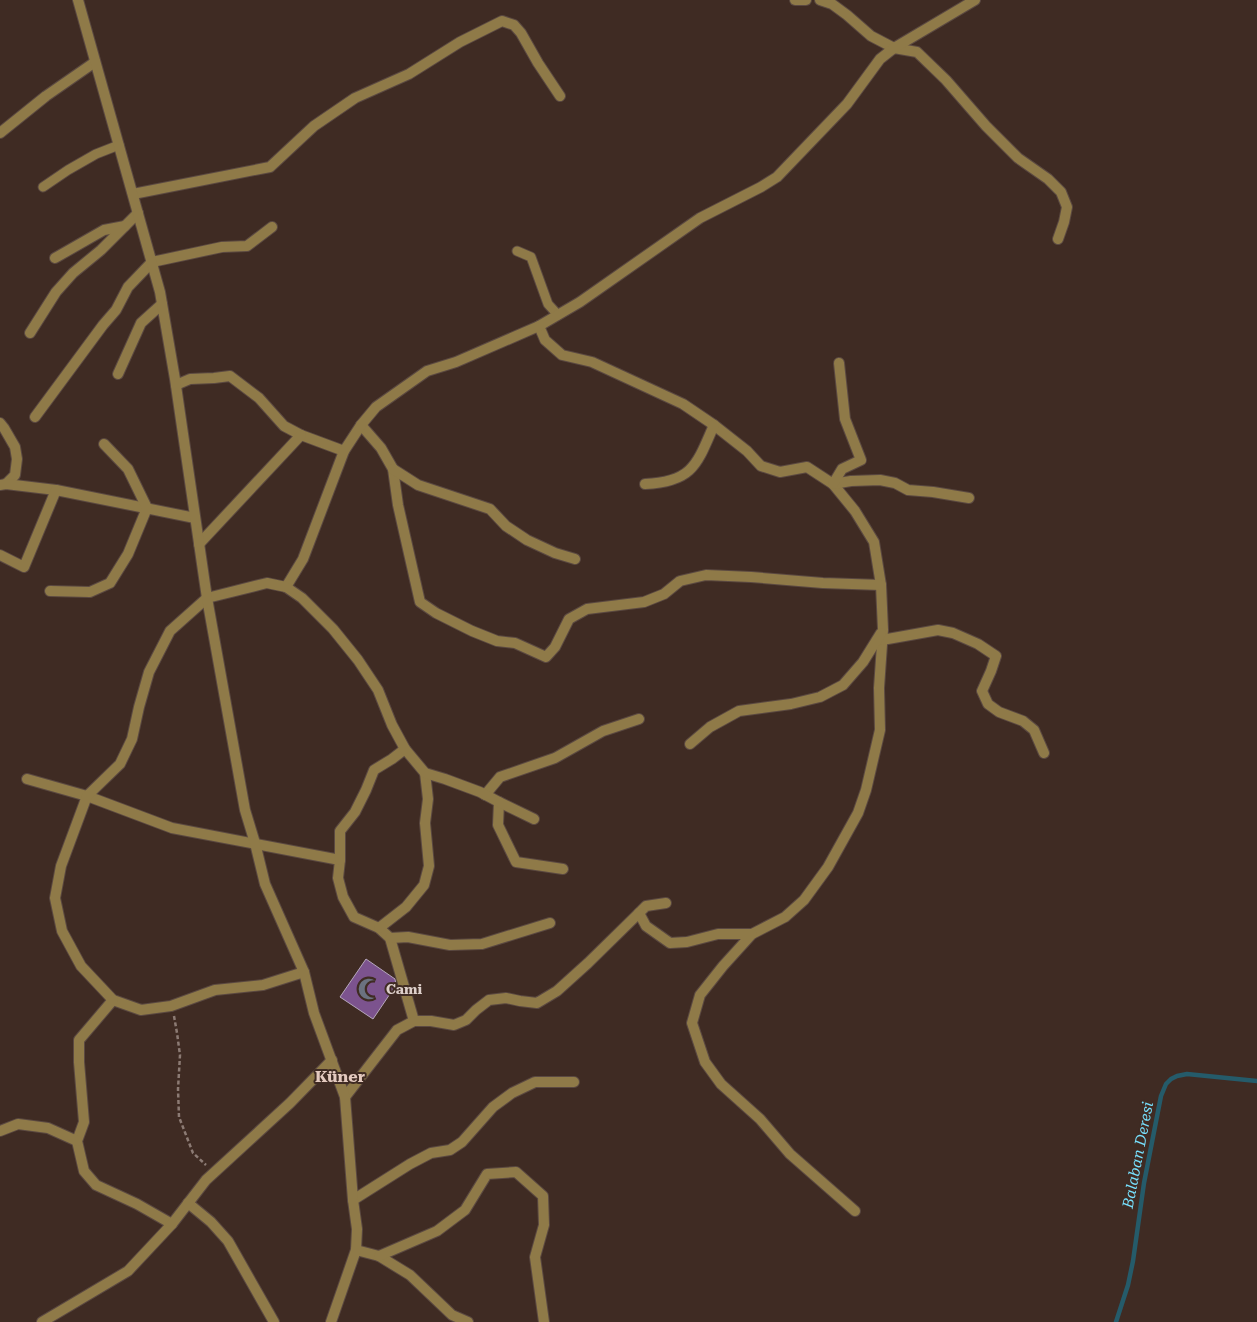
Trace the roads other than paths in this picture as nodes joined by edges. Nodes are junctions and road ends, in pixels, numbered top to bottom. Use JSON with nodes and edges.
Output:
{"nodes":[{"id":1,"x":78,"y":0,"type":"edge"},
{"id":2,"x":795,"y":0,"type":"edge"},
{"id":3,"x":806,"y":0,"type":"edge"},
{"id":4,"x":820,"y":0,"type":"edge"},
{"id":5,"x":975,"y":0,"type":"edge"},
{"id":6,"x":894,"y":48,"type":"junction"},
{"id":7,"x":96,"y":62,"type":"junction"},
{"id":8,"x":560,"y":96,"type":"dead end"},
{"id":9,"x":0,"y":133,"type":"edge"},
{"id":10,"x":119,"y":145,"type":"junction"},
{"id":11,"x":43,"y":187,"type":"dead end"},
{"id":12,"x":133,"y":194,"type":"junction"},
{"id":13,"x":138,"y":213,"type":"junction"},
{"id":14,"x":126,"y":225,"type":"junction"},
{"id":15,"x":272,"y":227,"type":"dead end"},
{"id":16,"x":1058,"y":239,"type":"dead end"},
{"id":17,"x":517,"y":251,"type":"dead end"},
{"id":18,"x":55,"y":258,"type":"dead end"},
{"id":19,"x":152,"y":262,"type":"junction"},
{"id":20,"x":162,"y":304,"type":"junction"},
{"id":21,"x":558,"y":315,"type":"junction"},
{"id":22,"x":540,"y":326,"type":"junction"},
{"id":23,"x":30,"y":332,"type":"dead end"},
{"id":24,"x":839,"y":363,"type":"dead end"},
{"id":25,"x":118,"y":374,"type":"dead end"},
{"id":26,"x":176,"y":385,"type":"junction"},
{"id":27,"x":35,"y":417,"type":"dead end"},
{"id":28,"x":0,"y":424,"type":"edge"},
{"id":29,"x":361,"y":425,"type":"junction"},
{"id":30,"x":714,"y":425,"type":"junction"},
{"id":31,"x":301,"y":435,"type":"junction"},
{"id":32,"x":104,"y":444,"type":"dead end"},
{"id":33,"x":344,"y":451,"type":"junction"},
{"id":34,"x":393,"y":469,"type":"junction"},
{"id":35,"x":645,"y":484,"type":"dead end"},
{"id":36,"x":833,"y":484,"type":"junction"},
{"id":37,"x":3,"y":485,"type":"edge"},
{"id":38,"x":56,"y":490,"type":"junction"},
{"id":39,"x":969,"y":498,"type":"dead end"},
{"id":40,"x":148,"y":508,"type":"junction"},
{"id":41,"x":195,"y":518,"type":"junction"},
{"id":42,"x":199,"y":544,"type":"junction"},
{"id":43,"x":0,"y":555,"type":"edge"},
{"id":44,"x":575,"y":559,"type":"dead end"},
{"id":45,"x":881,"y":585,"type":"junction"},
{"id":46,"x":286,"y":587,"type":"junction"},
{"id":47,"x":50,"y":592,"type":"dead end"},
{"id":48,"x":207,"y":598,"type":"junction"},
{"id":49,"x":882,"y":635,"type":"junction"},
{"id":50,"x":639,"y":719,"type":"dead end"},
{"id":51,"x":690,"y":744,"type":"dead end"},
{"id":52,"x":405,"y":749,"type":"junction"},
{"id":53,"x":1044,"y":753,"type":"dead end"},
{"id":54,"x":425,"y":773,"type":"junction"},
{"id":55,"x":27,"y":779,"type":"dead end"},
{"id":56,"x":485,"y":795,"type":"junction"},
{"id":57,"x":87,"y":796,"type":"junction"},
{"id":58,"x":498,"y":802,"type":"junction"},
{"id":59,"x":534,"y":818,"type":"dead end"},
{"id":60,"x":255,"y":843,"type":"junction"},
{"id":61,"x":340,"y":860,"type":"junction"},
{"id":62,"x":563,"y":869,"type":"dead end"},
{"id":63,"x":666,"y":903,"type":"dead end"},
{"id":64,"x":639,"y":912,"type":"junction"},
{"id":65,"x":550,"y":923,"type":"dead end"},
{"id":66,"x":379,"y":928,"type":"junction"},
{"id":67,"x":752,"y":934,"type":"junction"},
{"id":68,"x":390,"y":938,"type":"junction"},
{"id":69,"x":304,"y":972,"type":"junction"},
{"id":70,"x":113,"y":1000,"type":"junction"},
{"id":71,"x":414,"y":1021,"type":"junction"},
{"id":72,"x":332,"y":1060,"type":"junction"},
{"id":73,"x":574,"y":1082,"type":"dead end"},
{"id":74,"x":345,"y":1097,"type":"junction"},
{"id":75,"x":0,"y":1131,"type":"edge"},
{"id":76,"x":77,"y":1141,"type":"junction"},
{"id":77,"x":353,"y":1200,"type":"junction"},
{"id":78,"x":188,"y":1204,"type":"junction"},
{"id":79,"x":855,"y":1211,"type":"dead end"},
{"id":80,"x":172,"y":1224,"type":"junction"},
{"id":81,"x":356,"y":1250,"type":"junction"},
{"id":82,"x":379,"y":1256,"type":"junction"},
{"id":83,"x":42,"y":1322,"type":"edge"},
{"id":84,"x":274,"y":1322,"type":"edge"},
{"id":85,"x":331,"y":1322,"type":"edge"},
{"id":86,"x":468,"y":1322,"type":"edge"},
{"id":87,"x":544,"y":1322,"type":"edge"}],
"edges":[{"from":1,"to":7,"type":"street"},
{"from":2,"to":3,"type":"street"},
{"from":4,"to":6,"type":"street"},
{"from":5,"to":6,"type":"street"},
{"from":6,"to":16,"type":"street"},
{"from":6,"to":21,"type":"street"},
{"from":7,"to":9,"type":"street"},
{"from":7,"to":10,"type":"street"},
{"from":8,"to":12,"type":"street"},
{"from":10,"to":11,"type":"lane"},
{"from":10,"to":12,"type":"street"},
{"from":12,"to":13,"type":"street"},
{"from":13,"to":14,"type":"street"},
{"from":13,"to":19,"type":"street"},
{"from":14,"to":18,"type":"street"},
{"from":14,"to":23,"type":"street"},
{"from":15,"to":19,"type":"street"},
{"from":17,"to":21,"type":"lane"},
{"from":19,"to":20,"type":"street"},
{"from":19,"to":27,"type":"street"},
{"from":20,"to":25,"type":"street"},
{"from":20,"to":26,"type":"street"},
{"from":21,"to":22,"type":"street"},
{"from":22,"to":29,"type":"street"},
{"from":22,"to":30,"type":"street"},
{"from":24,"to":36,"type":"street"},
{"from":26,"to":31,"type":"street"},
{"from":26,"to":41,"type":"street"},
{"from":28,"to":37,"type":"street"},
{"from":29,"to":33,"type":"street"},
{"from":29,"to":34,"type":"street"},
{"from":30,"to":35,"type":"street"},
{"from":30,"to":36,"type":"street"},
{"from":31,"to":33,"type":"street"},
{"from":31,"to":42,"type":"street"},
{"from":32,"to":40,"type":"street"},
{"from":33,"to":46,"type":"street"},
{"from":34,"to":44,"type":"street"},
{"from":34,"to":45,"type":"street"},
{"from":36,"to":39,"type":"street"},
{"from":36,"to":45,"type":"street"},
{"from":37,"to":38,"type":"street"},
{"from":38,"to":40,"type":"street"},
{"from":38,"to":43,"type":"street"},
{"from":40,"to":41,"type":"street"},
{"from":40,"to":47,"type":"street"},
{"from":41,"to":42,"type":"street"},
{"from":42,"to":48,"type":"street"},
{"from":45,"to":49,"type":"street"},
{"from":46,"to":48,"type":"street"},
{"from":46,"to":52,"type":"street"},
{"from":48,"to":57,"type":"street"},
{"from":48,"to":60,"type":"street"},
{"from":49,"to":51,"type":"street"},
{"from":49,"to":53,"type":"street"},
{"from":49,"to":67,"type":"street"},
{"from":50,"to":56,"type":"street"},
{"from":52,"to":54,"type":"street"},
{"from":52,"to":61,"type":"street"},
{"from":54,"to":56,"type":"street"},
{"from":54,"to":66,"type":"street"},
{"from":55,"to":57,"type":"street"},
{"from":56,"to":58,"type":"street"},
{"from":57,"to":60,"type":"street"},
{"from":57,"to":70,"type":"street"},
{"from":58,"to":59,"type":"street"},
{"from":58,"to":62,"type":"street"},
{"from":60,"to":61,"type":"street"},
{"from":60,"to":69,"type":"street"},
{"from":61,"to":66,"type":"street"},
{"from":63,"to":64,"type":"street"},
{"from":64,"to":67,"type":"street"},
{"from":64,"to":71,"type":"street"},
{"from":65,"to":68,"type":"street"},
{"from":66,"to":68,"type":"street"},
{"from":67,"to":79,"type":"street"},
{"from":68,"to":71,"type":"street"},
{"from":69,"to":70,"type":"street"},
{"from":69,"to":72,"type":"street"},
{"from":70,"to":76,"type":"street"},
{"from":71,"to":74,"type":"street"},
{"from":72,"to":74,"type":"street"},
{"from":72,"to":78,"type":"street"},
{"from":73,"to":77,"type":"street"},
{"from":74,"to":77,"type":"street"},
{"from":75,"to":76,"type":"street"},
{"from":76,"to":80,"type":"street"},
{"from":77,"to":81,"type":"street"},
{"from":78,"to":80,"type":"street"},
{"from":78,"to":84,"type":"street"},
{"from":80,"to":83,"type":"street"},
{"from":81,"to":82,"type":"street"},
{"from":81,"to":85,"type":"street"},
{"from":82,"to":86,"type":"street"},
{"from":82,"to":87,"type":"street"}]}
